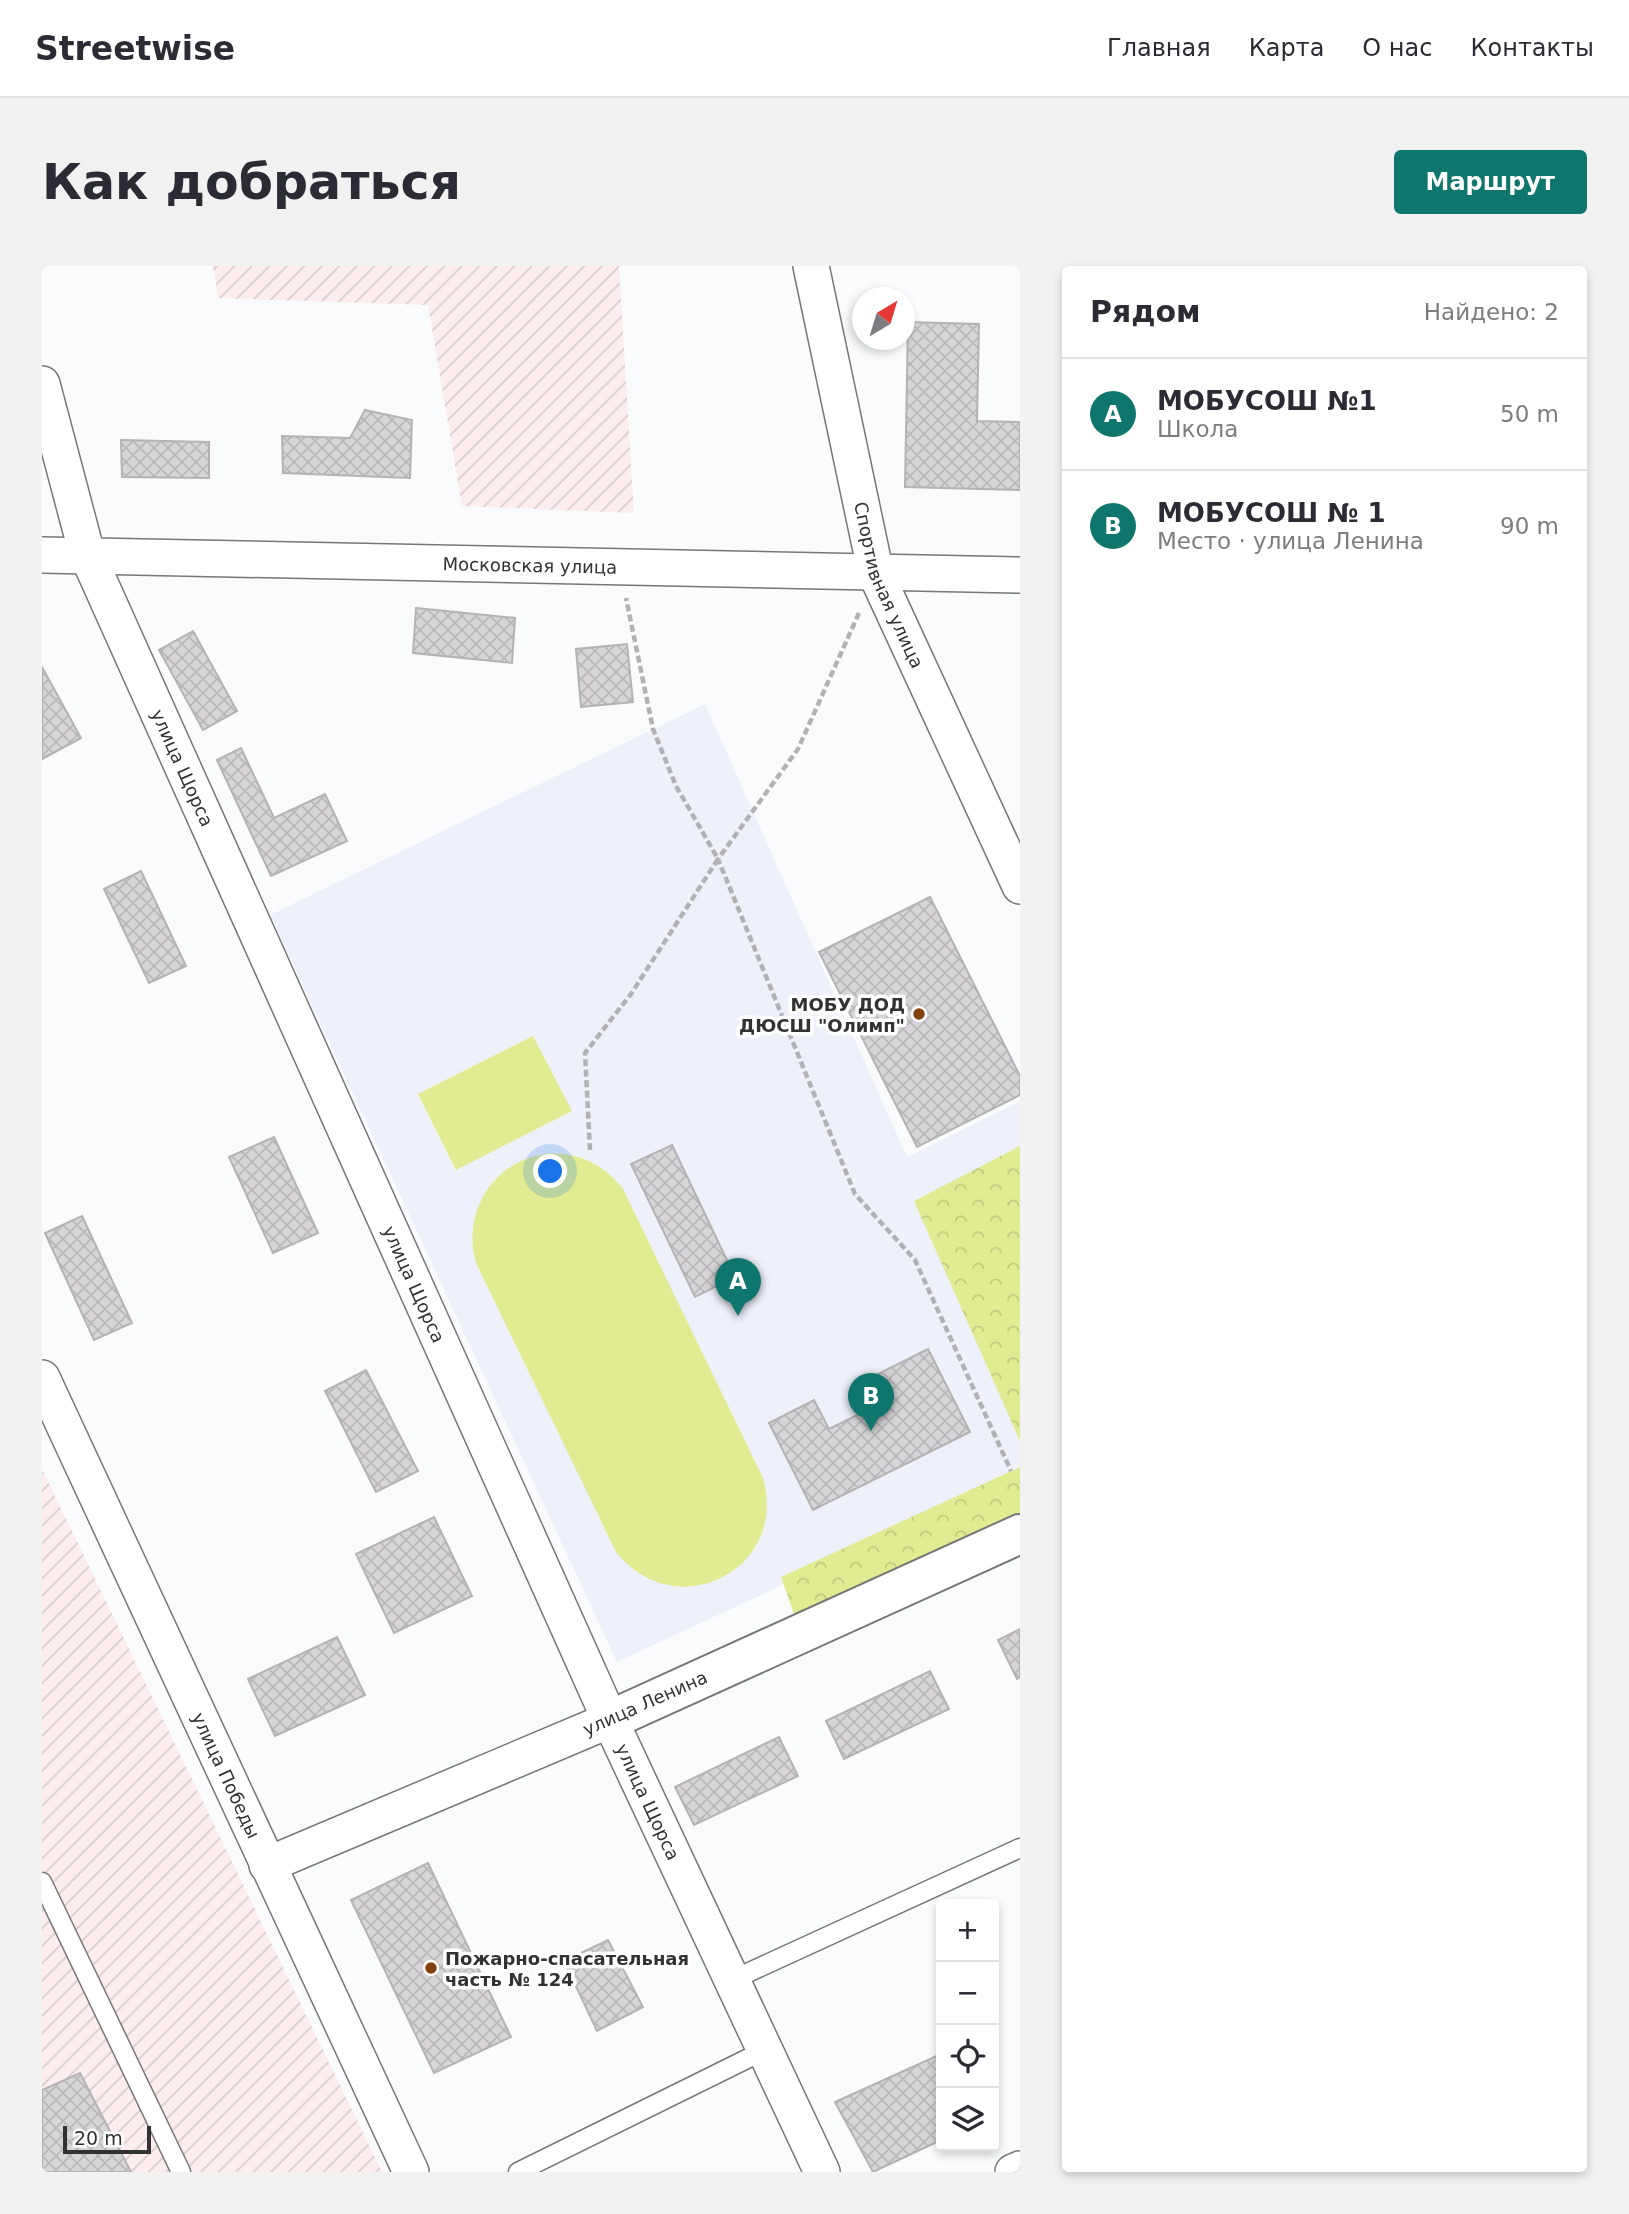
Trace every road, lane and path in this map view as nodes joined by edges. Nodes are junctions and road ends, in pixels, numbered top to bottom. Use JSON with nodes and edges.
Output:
{"nodes":[{"id":1,"x":811,"y":266,"type":"edge"},
{"id":2,"x":42,"y":384,"type":"edge"},
{"id":3,"x":87,"y":554,"type":"junction"},
{"id":4,"x":42,"y":555,"type":"edge"},
{"id":5,"x":620,"y":567,"type":"junction"},
{"id":6,"x":876,"y":574,"type":"junction"},
{"id":7,"x":1020,"y":575,"type":"edge"},
{"id":8,"x":718,"y":859,"type":"junction"},
{"id":9,"x":1020,"y":886,"type":"edge"},
{"id":10,"x":590,"y":1150,"type":"dead end"},
{"id":11,"x":42,"y":1378,"type":"edge"},
{"id":12,"x":1011,"y":1471,"type":"dead end"},
{"id":13,"x":1020,"y":1534,"type":"edge"},
{"id":14,"x":610,"y":1720,"type":"junction"},
{"id":15,"x":1020,"y":1848,"type":"edge"},
{"id":16,"x":267,"y":1865,"type":"junction"},
{"id":17,"x":42,"y":1882,"type":"edge"},
{"id":18,"x":732,"y":1980,"type":"junction"},
{"id":19,"x":765,"y":2050,"type":"junction"},
{"id":20,"x":1020,"y":2169,"type":"edge"},
{"id":21,"x":181,"y":2172,"type":"edge"},
{"id":22,"x":411,"y":2172,"type":"edge"},
{"id":23,"x":518,"y":2172,"type":"edge"},
{"id":24,"x":822,"y":2172,"type":"edge"},
{"id":25,"x":1013,"y":2172,"type":"edge"}],
"edges":[{"from":1,"to":6,"type":"street","name":"Спортивная улица"},
{"from":2,"to":3,"type":"street","name":"улица Щорса"},
{"from":3,"to":4,"type":"street","name":"Московская улица"},
{"from":3,"to":5,"type":"street","name":"Московская улица"},
{"from":3,"to":14,"type":"street","name":"улица Щорса"},
{"from":5,"to":6,"type":"street","name":"Московская улица"},
{"from":5,"to":8,"type":"path"},
{"from":6,"to":7,"type":"street","name":"Московская улица"},
{"from":6,"to":8,"type":"path"},
{"from":6,"to":9,"type":"street","name":"Спортивная улица"},
{"from":8,"to":10,"type":"path"},
{"from":8,"to":12,"type":"path"},
{"from":11,"to":16,"type":"street","name":"улица Победы"},
{"from":13,"to":14,"type":"street","name":"улица Ленина"},
{"from":14,"to":16,"type":"street","name":"улица Ленина"},
{"from":14,"to":18,"type":"street","name":"улица Щорса"},
{"from":15,"to":18,"type":"lane"},
{"from":16,"to":22,"type":"street","name":"улица Победы"},
{"from":17,"to":21,"type":"lane"},
{"from":18,"to":19,"type":"street","name":"улица Щорса"},
{"from":19,"to":23,"type":"lane"},
{"from":19,"to":24,"type":"street","name":"улица Щорса"},
{"from":20,"to":25,"type":"street"}]}
